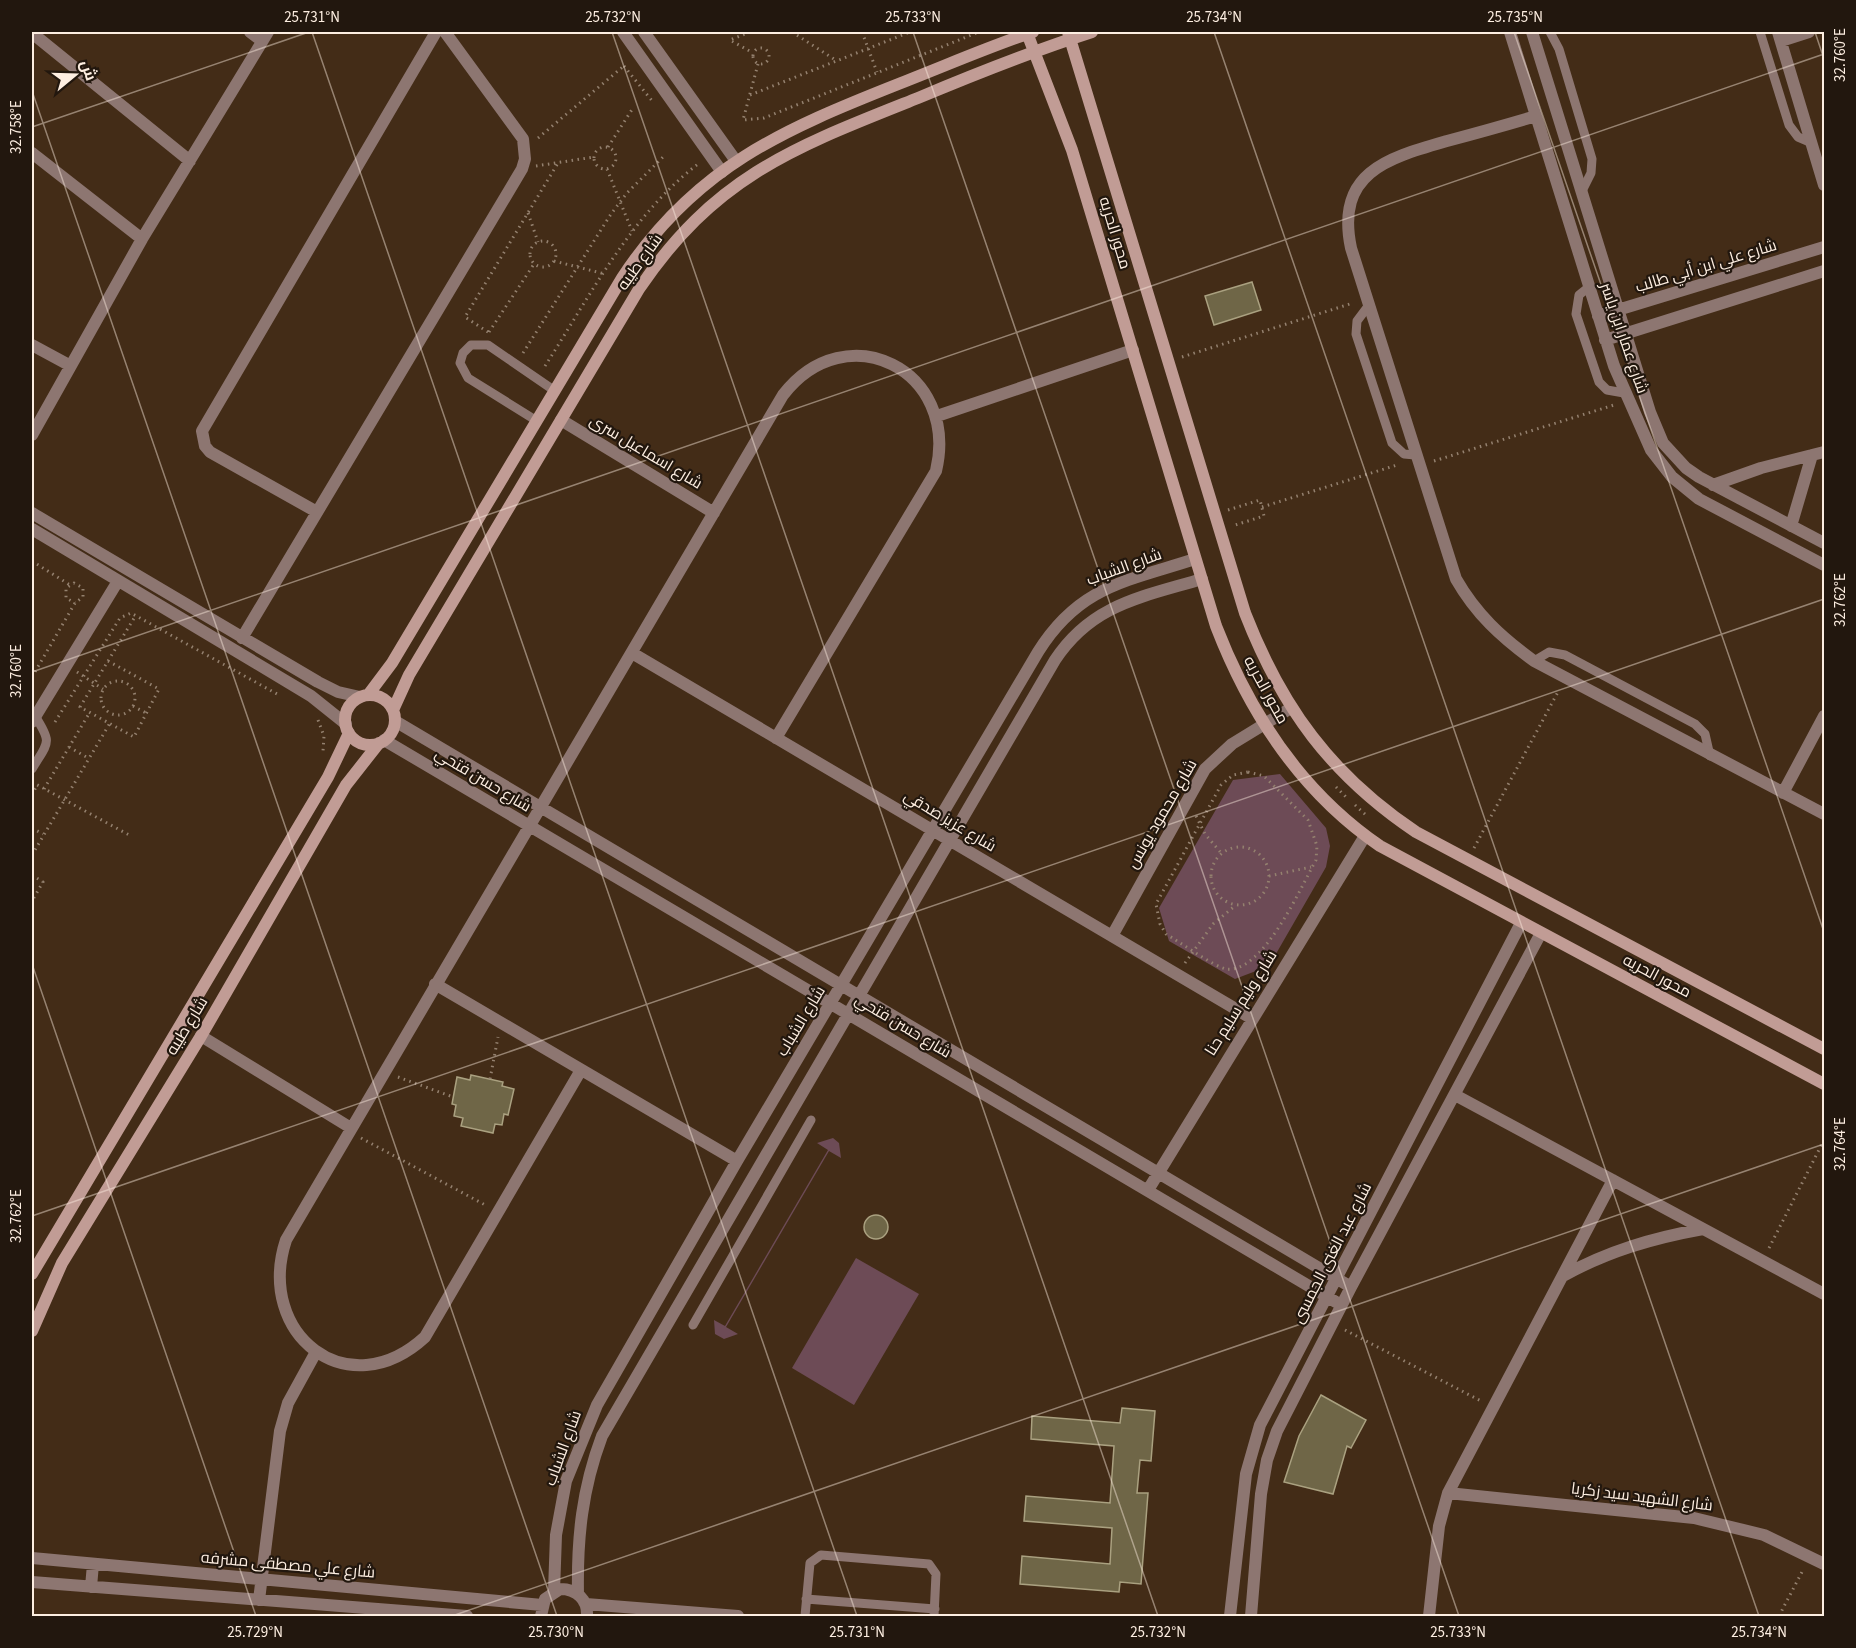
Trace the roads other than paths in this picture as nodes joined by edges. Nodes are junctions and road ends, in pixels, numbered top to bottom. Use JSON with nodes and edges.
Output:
{"nodes":[{"id":1,"x":250,"y":32,"type":"edge"},
{"id":2,"x":436,"y":32,"type":"edge"},
{"id":3,"x":445,"y":32,"type":"edge"},
{"id":4,"x":623,"y":32,"type":"edge"},
{"id":5,"x":644,"y":32,"type":"edge"},
{"id":6,"x":1029,"y":32,"type":"edge"},
{"id":7,"x":1092,"y":32,"type":"edge"},
{"id":8,"x":1510,"y":32,"type":"edge"},
{"id":9,"x":1532,"y":32,"type":"edge"},
{"id":10,"x":1550,"y":32,"type":"edge"},
{"id":11,"x":1760,"y":32,"type":"edge"},
{"id":12,"x":1809,"y":32,"type":"edge"},
{"id":13,"x":32,"y":33,"type":"edge"},
{"id":14,"x":1069,"y":35,"type":"edge"},
{"id":15,"x":265,"y":36,"type":"edge"},
{"id":16,"x":1779,"y":36,"type":"edge"},
{"id":17,"x":1033,"y":51,"type":"junction"},
{"id":18,"x":1536,"y":116,"type":"junction"},
{"id":19,"x":1812,"y":143,"type":"junction"},
{"id":20,"x":32,"y":153,"type":"edge"},
{"id":21,"x":190,"y":161,"type":"junction"},
{"id":22,"x":736,"y":161,"type":"junction"},
{"id":23,"x":722,"y":172,"type":"junction"},
{"id":24,"x":1824,"y":185,"type":"edge"},
{"id":25,"x":1582,"y":191,"type":"junction"},
{"id":26,"x":142,"y":239,"type":"junction"},
{"id":27,"x":1824,"y":247,"type":"edge"},
{"id":28,"x":1824,"y":272,"type":"edge"},
{"id":29,"x":1589,"y":287,"type":"junction"},
{"id":30,"x":1368,"y":302,"type":"junction"},
{"id":31,"x":1617,"y":310,"type":"junction"},
{"id":32,"x":1598,"y":316,"type":"junction"},
{"id":33,"x":1624,"y":333,"type":"junction"},
{"id":34,"x":1605,"y":340,"type":"junction"},
{"id":35,"x":32,"y":345,"type":"edge"},
{"id":36,"x":1133,"y":350,"type":"junction"},
{"id":37,"x":69,"y":365,"type":"junction"},
{"id":38,"x":555,"y":391,"type":"junction"},
{"id":39,"x":1625,"y":397,"type":"junction"},
{"id":40,"x":937,"y":416,"type":"junction"},
{"id":41,"x":561,"y":420,"type":"junction"},
{"id":42,"x":537,"y":421,"type":"junction"},
{"id":43,"x":32,"y":435,"type":"edge"},
{"id":44,"x":1818,"y":453,"type":"edge"},
{"id":45,"x":1416,"y":460,"type":"junction"},
{"id":46,"x":1713,"y":485,"type":"junction"},
{"id":47,"x":317,"y":512,"type":"junction"},
{"id":48,"x":32,"y":513,"type":"edge"},
{"id":49,"x":714,"y":513,"type":"junction"},
{"id":50,"x":1791,"y":526,"type":"junction"},
{"id":51,"x":32,"y":529,"type":"edge"},
{"id":52,"x":1824,"y":543,"type":"edge"},
{"id":53,"x":1195,"y":559,"type":"junction"},
{"id":54,"x":1824,"y":565,"type":"edge"},
{"id":55,"x":1202,"y":579,"type":"junction"},
{"id":56,"x":118,"y":581,"type":"junction"},
{"id":57,"x":242,"y":638,"type":"junction"},
{"id":58,"x":632,"y":652,"type":"junction"},
{"id":59,"x":1534,"y":661,"type":"junction"},
{"id":60,"x":364,"y":696,"type":"junction"},
{"id":61,"x":1291,"y":708,"type":"junction"},
{"id":62,"x":394,"y":715,"type":"junction"},
{"id":63,"x":1824,"y":716,"type":"edge"},
{"id":64,"x":34,"y":719,"type":"edge"},
{"id":65,"x":1264,"y":724,"type":"junction"},
{"id":66,"x":347,"y":728,"type":"junction"},
{"id":67,"x":777,"y":738,"type":"junction"},
{"id":68,"x":382,"y":742,"type":"junction"},
{"id":69,"x":1710,"y":756,"type":"junction"},
{"id":70,"x":32,"y":768,"type":"edge"},
{"id":71,"x":1783,"y":793,"type":"junction"},
{"id":72,"x":541,"y":807,"type":"junction"},
{"id":73,"x":1824,"y":814,"type":"edge"},
{"id":74,"x":529,"y":826,"type":"junction"},
{"id":75,"x":933,"y":830,"type":"junction"},
{"id":76,"x":1365,"y":836,"type":"junction"},
{"id":77,"x":951,"y":841,"type":"junction"},
{"id":78,"x":1521,"y":923,"type":"junction"},
{"id":79,"x":1541,"y":933,"type":"junction"},
{"id":80,"x":1112,"y":936,"type":"junction"},
{"id":81,"x":435,"y":984,"type":"junction"},
{"id":82,"x":841,"y":985,"type":"junction"},
{"id":83,"x":859,"y":996,"type":"junction"},
{"id":84,"x":831,"y":1003,"type":"junction"},
{"id":85,"x":848,"y":1012,"type":"junction"},
{"id":86,"x":1251,"y":1018,"type":"junction"},
{"id":87,"x":201,"y":1036,"type":"junction"},
{"id":88,"x":1824,"y":1049,"type":"edge"},
{"id":89,"x":581,"y":1070,"type":"junction"},
{"id":90,"x":1824,"y":1084,"type":"edge"},
{"id":91,"x":1455,"y":1095,"type":"junction"},
{"id":92,"x":811,"y":1120,"type":"dead end"},
{"id":93,"x":350,"y":1130,"type":"junction"},
{"id":94,"x":737,"y":1161,"type":"junction"},
{"id":95,"x":1157,"y":1173,"type":"junction"},
{"id":96,"x":1613,"y":1180,"type":"junction"},
{"id":97,"x":1148,"y":1190,"type":"junction"},
{"id":98,"x":1703,"y":1229,"type":"junction"},
{"id":99,"x":32,"y":1274,"type":"edge"},
{"id":100,"x":1562,"y":1276,"type":"junction"},
{"id":101,"x":1338,"y":1279,"type":"junction"},
{"id":102,"x":1351,"y":1287,"type":"junction"},
{"id":103,"x":1824,"y":1294,"type":"edge"},
{"id":104,"x":1329,"y":1297,"type":"junction"},
{"id":105,"x":1341,"y":1305,"type":"junction"},
{"id":106,"x":693,"y":1325,"type":"dead end"},
{"id":107,"x":32,"y":1331,"type":"edge"},
{"id":108,"x":316,"y":1352,"type":"junction"},
{"id":109,"x":1449,"y":1493,"type":"junction"},
{"id":110,"x":32,"y":1558,"type":"edge"},
{"id":111,"x":93,"y":1564,"type":"junction"},
{"id":112,"x":1824,"y":1564,"type":"edge"},
{"id":113,"x":261,"y":1579,"type":"junction"},
{"id":114,"x":32,"y":1582,"type":"edge"},
{"id":115,"x":91,"y":1587,"type":"junction"},
{"id":116,"x":554,"y":1591,"type":"junction"},
{"id":117,"x":806,"y":1599,"type":"junction"},
{"id":118,"x":259,"y":1600,"type":"junction"},
{"id":119,"x":584,"y":1605,"type":"edge"},
{"id":120,"x":542,"y":1611,"type":"edge"},
{"id":121,"x":374,"y":1613,"type":"edge"},
{"id":122,"x":935,"y":1613,"type":"edge"},
{"id":123,"x":467,"y":1617,"type":"edge"},
{"id":124,"x":738,"y":1617,"type":"edge"},
{"id":125,"x":805,"y":1617,"type":"edge"},
{"id":126,"x":1230,"y":1617,"type":"edge"},
{"id":127,"x":1251,"y":1617,"type":"edge"},
{"id":128,"x":1430,"y":1617,"type":"edge"}],
"edges":[{"from":1,"to":15,"type":"street"},
{"from":2,"to":47,"type":"street"},
{"from":3,"to":47,"type":"street"},
{"from":4,"to":23,"type":"street"},
{"from":5,"to":22,"type":"street"},
{"from":6,"to":17,"type":"main road","name":"محور الحريه"},
{"from":6,"to":22,"type":"main road","name":"شارع طيبه"},
{"from":7,"to":14,"type":"main road","name":"شارع طيبه"},
{"from":8,"to":18,"type":"street","name":"شارع عمار ابن ياسر"},
{"from":9,"to":25,"type":"street","name":"شارع عمار ابن ياسر"},
{"from":10,"to":25,"type":"lane"},
{"from":11,"to":19,"type":"lane"},
{"from":12,"to":16,"type":"street"},
{"from":13,"to":21,"type":"street"},
{"from":14,"to":17,"type":"main road","name":"شارع طيبه"},
{"from":14,"to":61,"type":"main road","name":"محور الحريه"},
{"from":15,"to":21,"type":"street"},
{"from":16,"to":19,"type":"street"},
{"from":17,"to":36,"type":"main road","name":"محور الحريه"},
{"from":17,"to":41,"type":"main road","name":"شارع طيبه"},
{"from":18,"to":29,"type":"street","name":"شارع عمار ابن ياسر"},
{"from":18,"to":30,"type":"street"},
{"from":19,"to":24,"type":"street"},
{"from":20,"to":26,"type":"street"},
{"from":21,"to":26,"type":"street"},
{"from":22,"to":23,"type":"main road","name":"شارع طيبه"},
{"from":23,"to":38,"type":"main road","name":"شارع طيبه"},
{"from":25,"to":31,"type":"street","name":"شارع عمار ابن ياسر"},
{"from":26,"to":37,"type":"street"},
{"from":27,"to":31,"type":"street","name":"شارع علي ابن أبي طالب"},
{"from":28,"to":33,"type":"street"},
{"from":29,"to":32,"type":"street","name":"شارع عمار ابن ياسر"},
{"from":29,"to":39,"type":"lane"},
{"from":30,"to":45,"type":"street"},
{"from":30,"to":45,"type":"lane"},
{"from":31,"to":32,"type":"street","name":"شارع علي ابن أبي طالب"},
{"from":31,"to":33,"type":"street","name":"شارع عمار ابن ياسر"},
{"from":32,"to":34,"type":"street","name":"شارع عمار ابن ياسر"},
{"from":33,"to":34,"type":"street"},
{"from":33,"to":46,"type":"street","name":"شارع عمار ابن ياسر"},
{"from":34,"to":39,"type":"street","name":"شارع عمار ابن ياسر"},
{"from":35,"to":37,"type":"street"},
{"from":36,"to":40,"type":"street"},
{"from":36,"to":53,"type":"main road","name":"محور الحريه"},
{"from":37,"to":43,"type":"street"},
{"from":38,"to":42,"type":"main road","name":"شارع طيبه"},
{"from":38,"to":42,"type":"lane"},
{"from":39,"to":54,"type":"street","name":"شارع عمار ابن ياسر"},
{"from":40,"to":49,"type":"street"},
{"from":40,"to":67,"type":"street"},
{"from":41,"to":49,"type":"street","name":"شارع اسماعيل سرى"},
{"from":41,"to":62,"type":"main road","name":"شارع طيبه"},
{"from":42,"to":60,"type":"main road","name":"شارع طيبه"},
{"from":44,"to":46,"type":"street"},
{"from":44,"to":50,"type":"street"},
{"from":45,"to":59,"type":"street"},
{"from":46,"to":50,"type":"street","name":"شارع عمار ابن ياسر"},
{"from":47,"to":57,"type":"street"},
{"from":48,"to":57,"type":"street"},
{"from":49,"to":58,"type":"street"},
{"from":50,"to":52,"type":"street","name":"شارع عمار ابن ياسر"},
{"from":51,"to":56,"type":"street"},
{"from":53,"to":55,"type":"main road","name":"محور الحريه"},
{"from":53,"to":75,"type":"street","name":"شارع الشباب"},
{"from":55,"to":65,"type":"main road","name":"محور الحريه"},
{"from":55,"to":77,"type":"street","name":"شارع الشباب"},
{"from":56,"to":64,"type":"street"},
{"from":56,"to":66,"type":"street"},
{"from":57,"to":60,"type":"street"},
{"from":58,"to":67,"type":"street","name":"شارع عزيز صدقي"},
{"from":58,"to":72,"type":"street"},
{"from":59,"to":69,"type":"street"},
{"from":59,"to":69,"type":"lane"},
{"from":60,"to":62,"type":"main road"},
{"from":60,"to":66,"type":"main road"},
{"from":61,"to":65,"type":"street","name":"شارع محمود يونس"},
{"from":61,"to":88,"type":"main road","name":"محور الحريه"},
{"from":62,"to":68,"type":"main road"},
{"from":62,"to":72,"type":"street","name":"شارع حسن فتحي"},
{"from":63,"to":71,"type":"street"},
{"from":64,"to":70,"type":"lane"},
{"from":65,"to":76,"type":"main road","name":"محور الحريه"},
{"from":65,"to":80,"type":"street","name":"شارع محمود يونس"},
{"from":66,"to":68,"type":"main road"},
{"from":66,"to":99,"type":"main road","name":"شارع طيبه"},
{"from":67,"to":75,"type":"street","name":"شارع عزيز صدقي"},
{"from":68,"to":74,"type":"street","name":"شارع حسن فتحي"},
{"from":68,"to":87,"type":"main road","name":"شارع طيبه"},
{"from":69,"to":71,"type":"street"},
{"from":71,"to":73,"type":"street"},
{"from":72,"to":74,"type":"street"},
{"from":72,"to":82,"type":"street","name":"شارع حسن فتحي"},
{"from":74,"to":81,"type":"street"},
{"from":74,"to":84,"type":"street","name":"شارع حسن فتحي"},
{"from":75,"to":77,"type":"street","name":"شارع عزيز صدقي"},
{"from":75,"to":82,"type":"street","name":"شارع الشباب"},
{"from":76,"to":78,"type":"main road","name":"محور الحريه"},
{"from":76,"to":86,"type":"street","name":"شارع وليم سليم حنا"},
{"from":77,"to":80,"type":"street","name":"شارع عزيز صدقي"},
{"from":77,"to":83,"type":"street","name":"شارع الشباب"},
{"from":78,"to":79,"type":"main road","name":"محور الحريه"},
{"from":78,"to":101,"type":"street","name":"شارع عبد الغنى الجمسى"},
{"from":79,"to":90,"type":"main road","name":"محور الحريه"},
{"from":79,"to":91,"type":"street","name":"شارع عبد الغنى الجمسى"},
{"from":80,"to":86,"type":"street","name":"شارع عزيز صدقي"},
{"from":81,"to":89,"type":"street"},
{"from":81,"to":93,"type":"street"},
{"from":82,"to":83,"type":"street","name":"شارع حسن فتحي"},
{"from":82,"to":84,"type":"street","name":"شارع الشباب"},
{"from":83,"to":85,"type":"street","name":"شارع الشباب"},
{"from":83,"to":95,"type":"street","name":"شارع حسن فتحي"},
{"from":84,"to":85,"type":"street","name":"شارع حسن فتحي"},
{"from":84,"to":94,"type":"street","name":"شارع الشباب"},
{"from":85,"to":97,"type":"street","name":"شارع حسن فتحي"},
{"from":85,"to":119,"type":"street","name":"شارع الشباب"},
{"from":86,"to":95,"type":"street","name":"شارع وليم سليم حنا"},
{"from":87,"to":93,"type":"street"},
{"from":87,"to":107,"type":"main road","name":"شارع طيبه"},
{"from":89,"to":94,"type":"street"},
{"from":89,"to":108,"type":"street"},
{"from":91,"to":96,"type":"street"},
{"from":91,"to":102,"type":"street","name":"شارع عبد الغنى الجمسى"},
{"from":92,"to":106,"type":"lane"},
{"from":93,"to":108,"type":"street"},
{"from":94,"to":116,"type":"street","name":"شارع الشباب"},
{"from":95,"to":97,"type":"street","name":"شارع وليم سليم حنا"},
{"from":95,"to":101,"type":"street","name":"شارع حسن فتحي"},
{"from":96,"to":98,"type":"street"},
{"from":96,"to":100,"type":"street"},
{"from":97,"to":104,"type":"street","name":"شارع حسن فتحي"},
{"from":98,"to":100,"type":"street"},
{"from":98,"to":103,"type":"street"},
{"from":100,"to":109,"type":"street"},
{"from":101,"to":102,"type":"street","name":"شارع حسن فتحي"},
{"from":101,"to":104,"type":"street","name":"شارع عبد الغنى الجمسى"},
{"from":102,"to":105,"type":"street","name":"شارع عبد الغنى الجمسى"},
{"from":104,"to":105,"type":"street","name":"شارع حسن فتحي"},
{"from":104,"to":126,"type":"street","name":"شارع عبد الغنى الجمسى"},
{"from":105,"to":127,"type":"street","name":"شارع عبد الغنى الجمسى"},
{"from":108,"to":113,"type":"street"},
{"from":109,"to":112,"type":"street","name":"شارع الشهيد سيد زكريا"},
{"from":109,"to":128,"type":"street"},
{"from":110,"to":111,"type":"street","name":"شارع علي مصطفى مشرفه"},
{"from":111,"to":113,"type":"street","name":"شارع علي مصطفى مشرفه"},
{"from":111,"to":115,"type":"street"},
{"from":113,"to":118,"type":"street"},
{"from":113,"to":120,"type":"street","name":"شارع علي مصطفى مشرفه"},
{"from":114,"to":115,"type":"street"},
{"from":115,"to":118,"type":"street"},
{"from":116,"to":119,"type":"street"},
{"from":116,"to":120,"type":"street"},
{"from":117,"to":122,"type":"lane"},
{"from":117,"to":122,"type":"lane"},
{"from":117,"to":125,"type":"lane"},
{"from":118,"to":121,"type":"street"},
{"from":119,"to":124,"type":"street"},
{"from":121,"to":123,"type":"street"}]}
